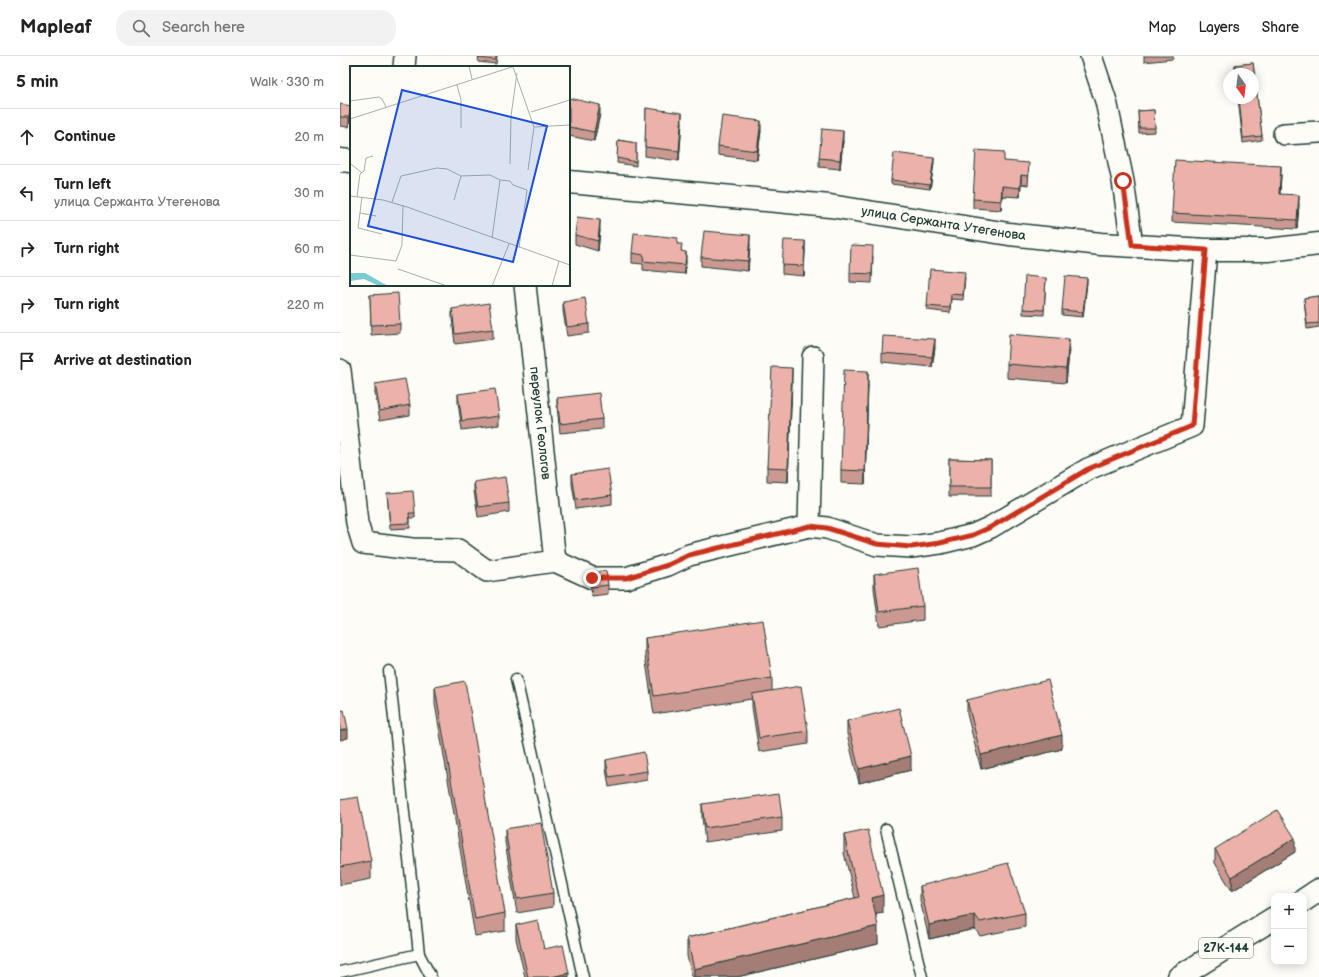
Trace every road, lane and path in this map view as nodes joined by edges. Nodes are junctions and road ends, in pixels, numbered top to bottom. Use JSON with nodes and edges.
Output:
{"nodes":[{"id":1,"x":405,"y":56,"type":"edge"},
{"id":2,"x":1091,"y":56,"type":"edge"},
{"id":3,"x":404,"y":66,"type":"edge"},
{"id":4,"x":1319,"y":132,"type":"edge"},
{"id":5,"x":1284,"y":134,"type":"dead end"},
{"id":6,"x":340,"y":160,"type":"edge"},
{"id":7,"x":350,"y":161,"type":"edge"},
{"id":8,"x":570,"y":182,"type":"edge"},
{"id":9,"x":1319,"y":244,"type":"edge"},
{"id":10,"x":1132,"y":245,"type":"junction"},
{"id":11,"x":1206,"y":250,"type":"junction"},
{"id":12,"x":525,"y":286,"type":"edge"},
{"id":13,"x":813,"y":357,"type":"dead end"},
{"id":14,"x":340,"y":370,"type":"edge"},
{"id":15,"x":810,"y":526,"type":"junction"},
{"id":16,"x":555,"y":561,"type":"junction"},
{"id":17,"x":388,"y":671,"type":"dead end"},
{"id":18,"x":516,"y":679,"type":"dead end"},
{"id":19,"x":886,"y":829,"type":"dead end"},
{"id":20,"x":1319,"y":890,"type":"edge"},
{"id":21,"x":1307,"y":898,"type":"edge"},
{"id":22,"x":1271,"y":920,"type":"edge"},
{"id":23,"x":419,"y":954,"type":"junction"},
{"id":24,"x":340,"y":972,"type":"edge"},
{"id":25,"x":431,"y":977,"type":"edge"},
{"id":26,"x":583,"y":977,"type":"edge"},
{"id":27,"x":922,"y":977,"type":"edge"},
{"id":28,"x":1179,"y":977,"type":"edge"}],
"edges":[{"from":1,"to":3,"type":"street"},
{"from":2,"to":10,"type":"street"},
{"from":4,"to":5,"type":"street"},
{"from":6,"to":7,"type":"main road"},
{"from":8,"to":10,"type":"main road","name":"улица Сержанта Утегенова"},
{"from":9,"to":11,"type":"main road","name":"улица Сержанта Утегенова"},
{"from":10,"to":11,"type":"main road","name":"улица Сержанта Утегенова"},
{"from":11,"to":15,"type":"street"},
{"from":12,"to":16,"type":"street","name":"переулок Геологов"},
{"from":13,"to":15,"type":"street"},
{"from":14,"to":16,"type":"street"},
{"from":15,"to":16,"type":"street"},
{"from":17,"to":23,"type":"lane"},
{"from":18,"to":26,"type":"lane"},
{"from":19,"to":27,"type":"lane"},
{"from":20,"to":21,"type":"main road"},
{"from":22,"to":28,"type":"main road","number":"27К-144"},
{"from":23,"to":24,"type":"lane"},
{"from":23,"to":25,"type":"lane"}]}
